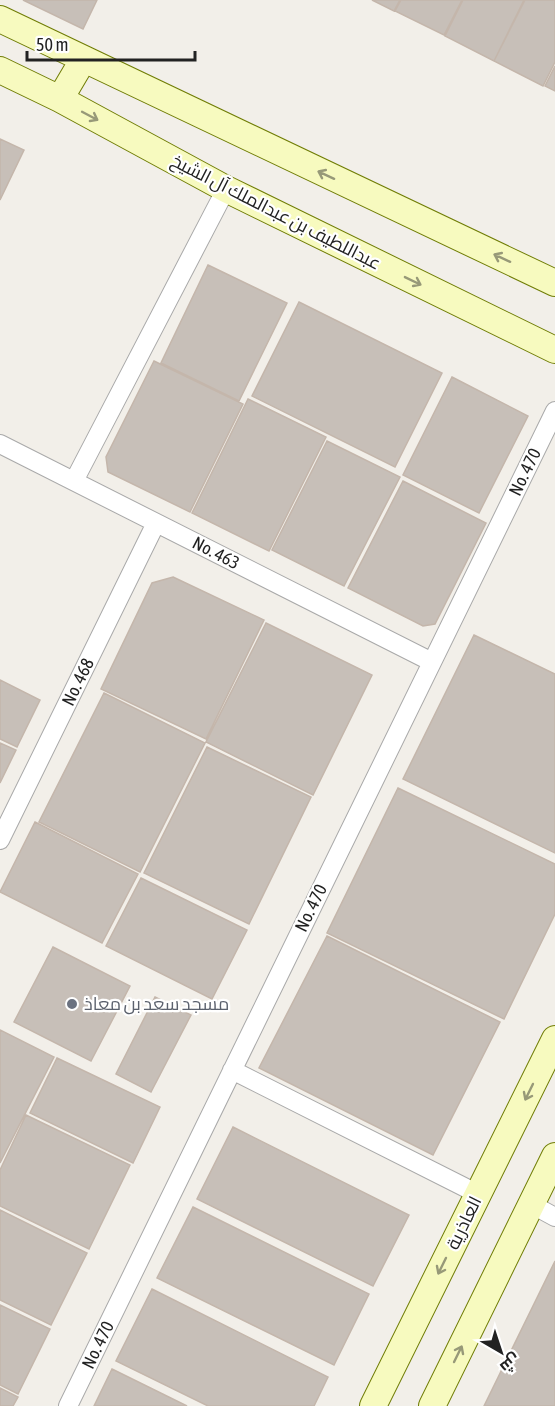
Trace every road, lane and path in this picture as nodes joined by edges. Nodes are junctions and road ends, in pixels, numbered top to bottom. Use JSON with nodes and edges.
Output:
{"nodes":[{"id":1,"x":0,"y":19,"type":"edge"},
{"id":2,"x":83,"y":60,"type":"junction"},
{"id":3,"x":0,"y":70,"type":"edge"},
{"id":4,"x":60,"y":99,"type":"junction"},
{"id":5,"x":226,"y":189,"type":"junction"},
{"id":6,"x":555,"y":284,"type":"edge"},
{"id":7,"x":555,"y":351,"type":"edge"},
{"id":8,"x":555,"y":411,"type":"edge"},
{"id":9,"x":0,"y":444,"type":"edge"},
{"id":10,"x":74,"y":481,"type":"junction"},
{"id":11,"x":156,"y":523,"type":"junction"},
{"id":12,"x":432,"y":662,"type":"junction"},
{"id":13,"x":0,"y":840,"type":"edge"},
{"id":14,"x":555,"y":1039,"type":"edge"},
{"id":15,"x":232,"y":1070,"type":"junction"},
{"id":16,"x":555,"y":1156,"type":"edge"},
{"id":17,"x":478,"y":1194,"type":"junction"},
{"id":18,"x":531,"y":1204,"type":"junction"},
{"id":19,"x":555,"y":1217,"type":"edge"},
{"id":20,"x":68,"y":1406,"type":"edge"},
{"id":21,"x":373,"y":1406,"type":"edge"},
{"id":22,"x":432,"y":1406,"type":"edge"}],
"edges":[{"from":1,"to":2,"type":"street"},
{"from":2,"to":4,"type":"street"},
{"from":6,"to":2,"type":"street","one_way":true},
{"from":3,"to":4,"type":"street","name":"عبداللطيف بن عبدالملك آل الشيخ"},
{"from":4,"to":5,"type":"street","name":"عبداللطيف بن عبدالملك آل الشيخ","one_way":true},
{"from":5,"to":7,"type":"street","name":"عبداللطيف بن عبدالملك آل الشيخ","one_way":true},
{"from":5,"to":10,"type":"street"},
{"from":8,"to":12,"type":"street","name":"No. 470"},
{"from":9,"to":10,"type":"street","name":"No. 463"},
{"from":10,"to":11,"type":"street","name":"No. 463"},
{"from":11,"to":12,"type":"street","name":"No. 463"},
{"from":11,"to":13,"type":"street","name":"No. 468"},
{"from":12,"to":15,"type":"street","name":"No. 470"},
{"from":14,"to":17,"type":"street","name":"العاذرية","one_way":true},
{"from":15,"to":17,"type":"street"},
{"from":15,"to":20,"type":"street","name":"No. 470"},
{"from":16,"to":18,"type":"street"},
{"from":17,"to":21,"type":"street","name":"العاذرية","one_way":true},
{"from":18,"to":19,"type":"street"},
{"from":22,"to":18,"type":"street","one_way":true}]}
